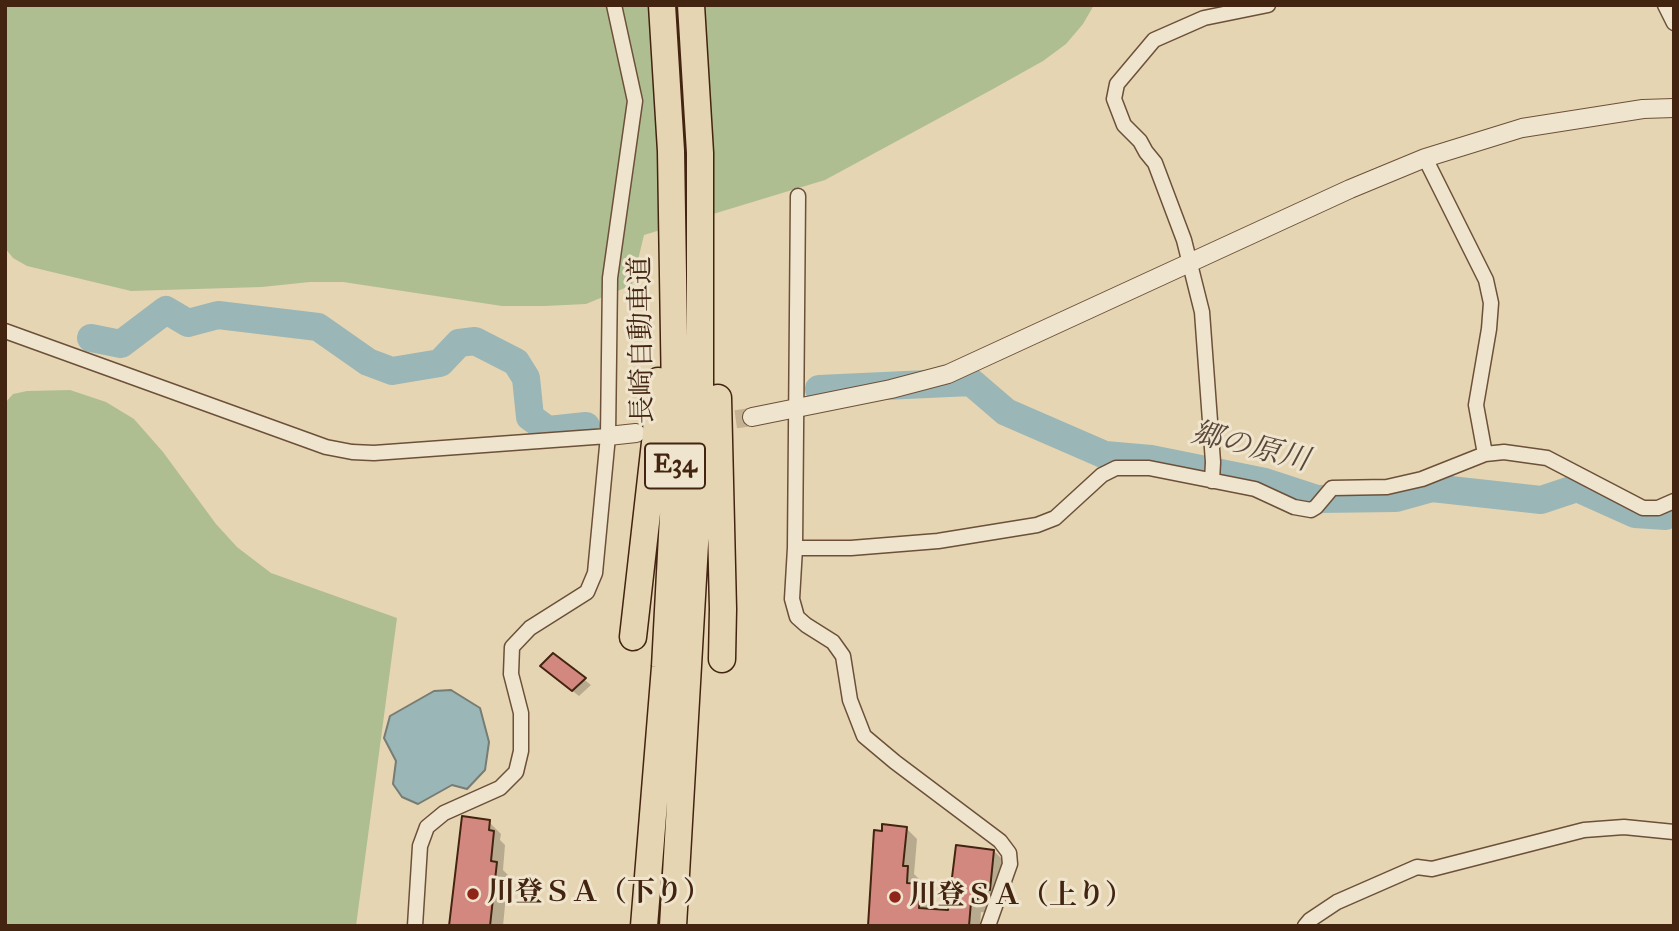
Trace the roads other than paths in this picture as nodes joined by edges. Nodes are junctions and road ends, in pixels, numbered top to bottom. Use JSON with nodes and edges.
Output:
{"nodes":[{"id":1,"x":614,"y":5,"type":"edge"},
{"id":2,"x":662,"y":5,"type":"edge"},
{"id":3,"x":691,"y":5,"type":"edge"},
{"id":4,"x":1268,"y":5,"type":"edge"},
{"id":5,"x":1665,"y":5,"type":"edge"},
{"id":6,"x":1674,"y":23,"type":"edge"},
{"id":7,"x":1674,"y":108,"type":"edge"},
{"id":8,"x":699,"y":153,"type":"junction"},
{"id":9,"x":1425,"y":158,"type":"junction"},
{"id":10,"x":798,"y":196,"type":"dead end"},
{"id":11,"x":1189,"y":263,"type":"junction"},
{"id":12,"x":674,"y":269,"type":"junction"},
{"id":13,"x":5,"y":331,"type":"edge"},
{"id":14,"x":797,"y":410,"type":"junction"},
{"id":15,"x":752,"y":417,"type":"tunnel mouth"},
{"id":16,"x":636,"y":433,"type":"dead end"},
{"id":17,"x":608,"y":436,"type":"junction"},
{"id":18,"x":1485,"y":454,"type":"junction"},
{"id":19,"x":1212,"y":481,"type":"junction"},
{"id":20,"x":1674,"y":501,"type":"edge"},
{"id":21,"x":794,"y":548,"type":"junction"},
{"id":22,"x":633,"y":637,"type":"dead end"},
{"id":23,"x":722,"y":659,"type":"dead end"},
{"id":24,"x":1674,"y":832,"type":"edge"},
{"id":25,"x":415,"y":926,"type":"edge"},
{"id":26,"x":644,"y":926,"type":"edge"},
{"id":27,"x":673,"y":926,"type":"edge"},
{"id":28,"x":988,"y":926,"type":"edge"},
{"id":29,"x":1305,"y":926,"type":"edge"}],
"edges":[{"from":1,"to":17,"type":"street"},
{"from":2,"to":12,"type":"highway","name":"長崎自動車道","number":"E34"},
{"from":3,"to":8,"type":"highway","name":"長崎自動車道","number":"E34"},
{"from":4,"to":11,"type":"street"},
{"from":5,"to":6,"type":"street"},
{"from":7,"to":9,"type":"street"},
{"from":8,"to":23,"type":"highway"},
{"from":8,"to":27,"type":"highway","name":"長崎自動車道","number":"E34"},
{"from":9,"to":11,"type":"street"},
{"from":9,"to":18,"type":"street"},
{"from":10,"to":14,"type":"street"},
{"from":11,"to":14,"type":"street"},
{"from":11,"to":19,"type":"street"},
{"from":12,"to":22,"type":"highway"},
{"from":12,"to":26,"type":"highway","name":"長崎自動車道","number":"E34"},
{"from":13,"to":17,"type":"street"},
{"from":14,"to":15,"type":"street"},
{"from":14,"to":21,"type":"street"},
{"from":16,"to":17,"type":"street"},
{"from":17,"to":25,"type":"street"},
{"from":18,"to":19,"type":"street"},
{"from":18,"to":20,"type":"street"},
{"from":19,"to":21,"type":"street"},
{"from":21,"to":28,"type":"street"},
{"from":24,"to":29,"type":"street"}]}
